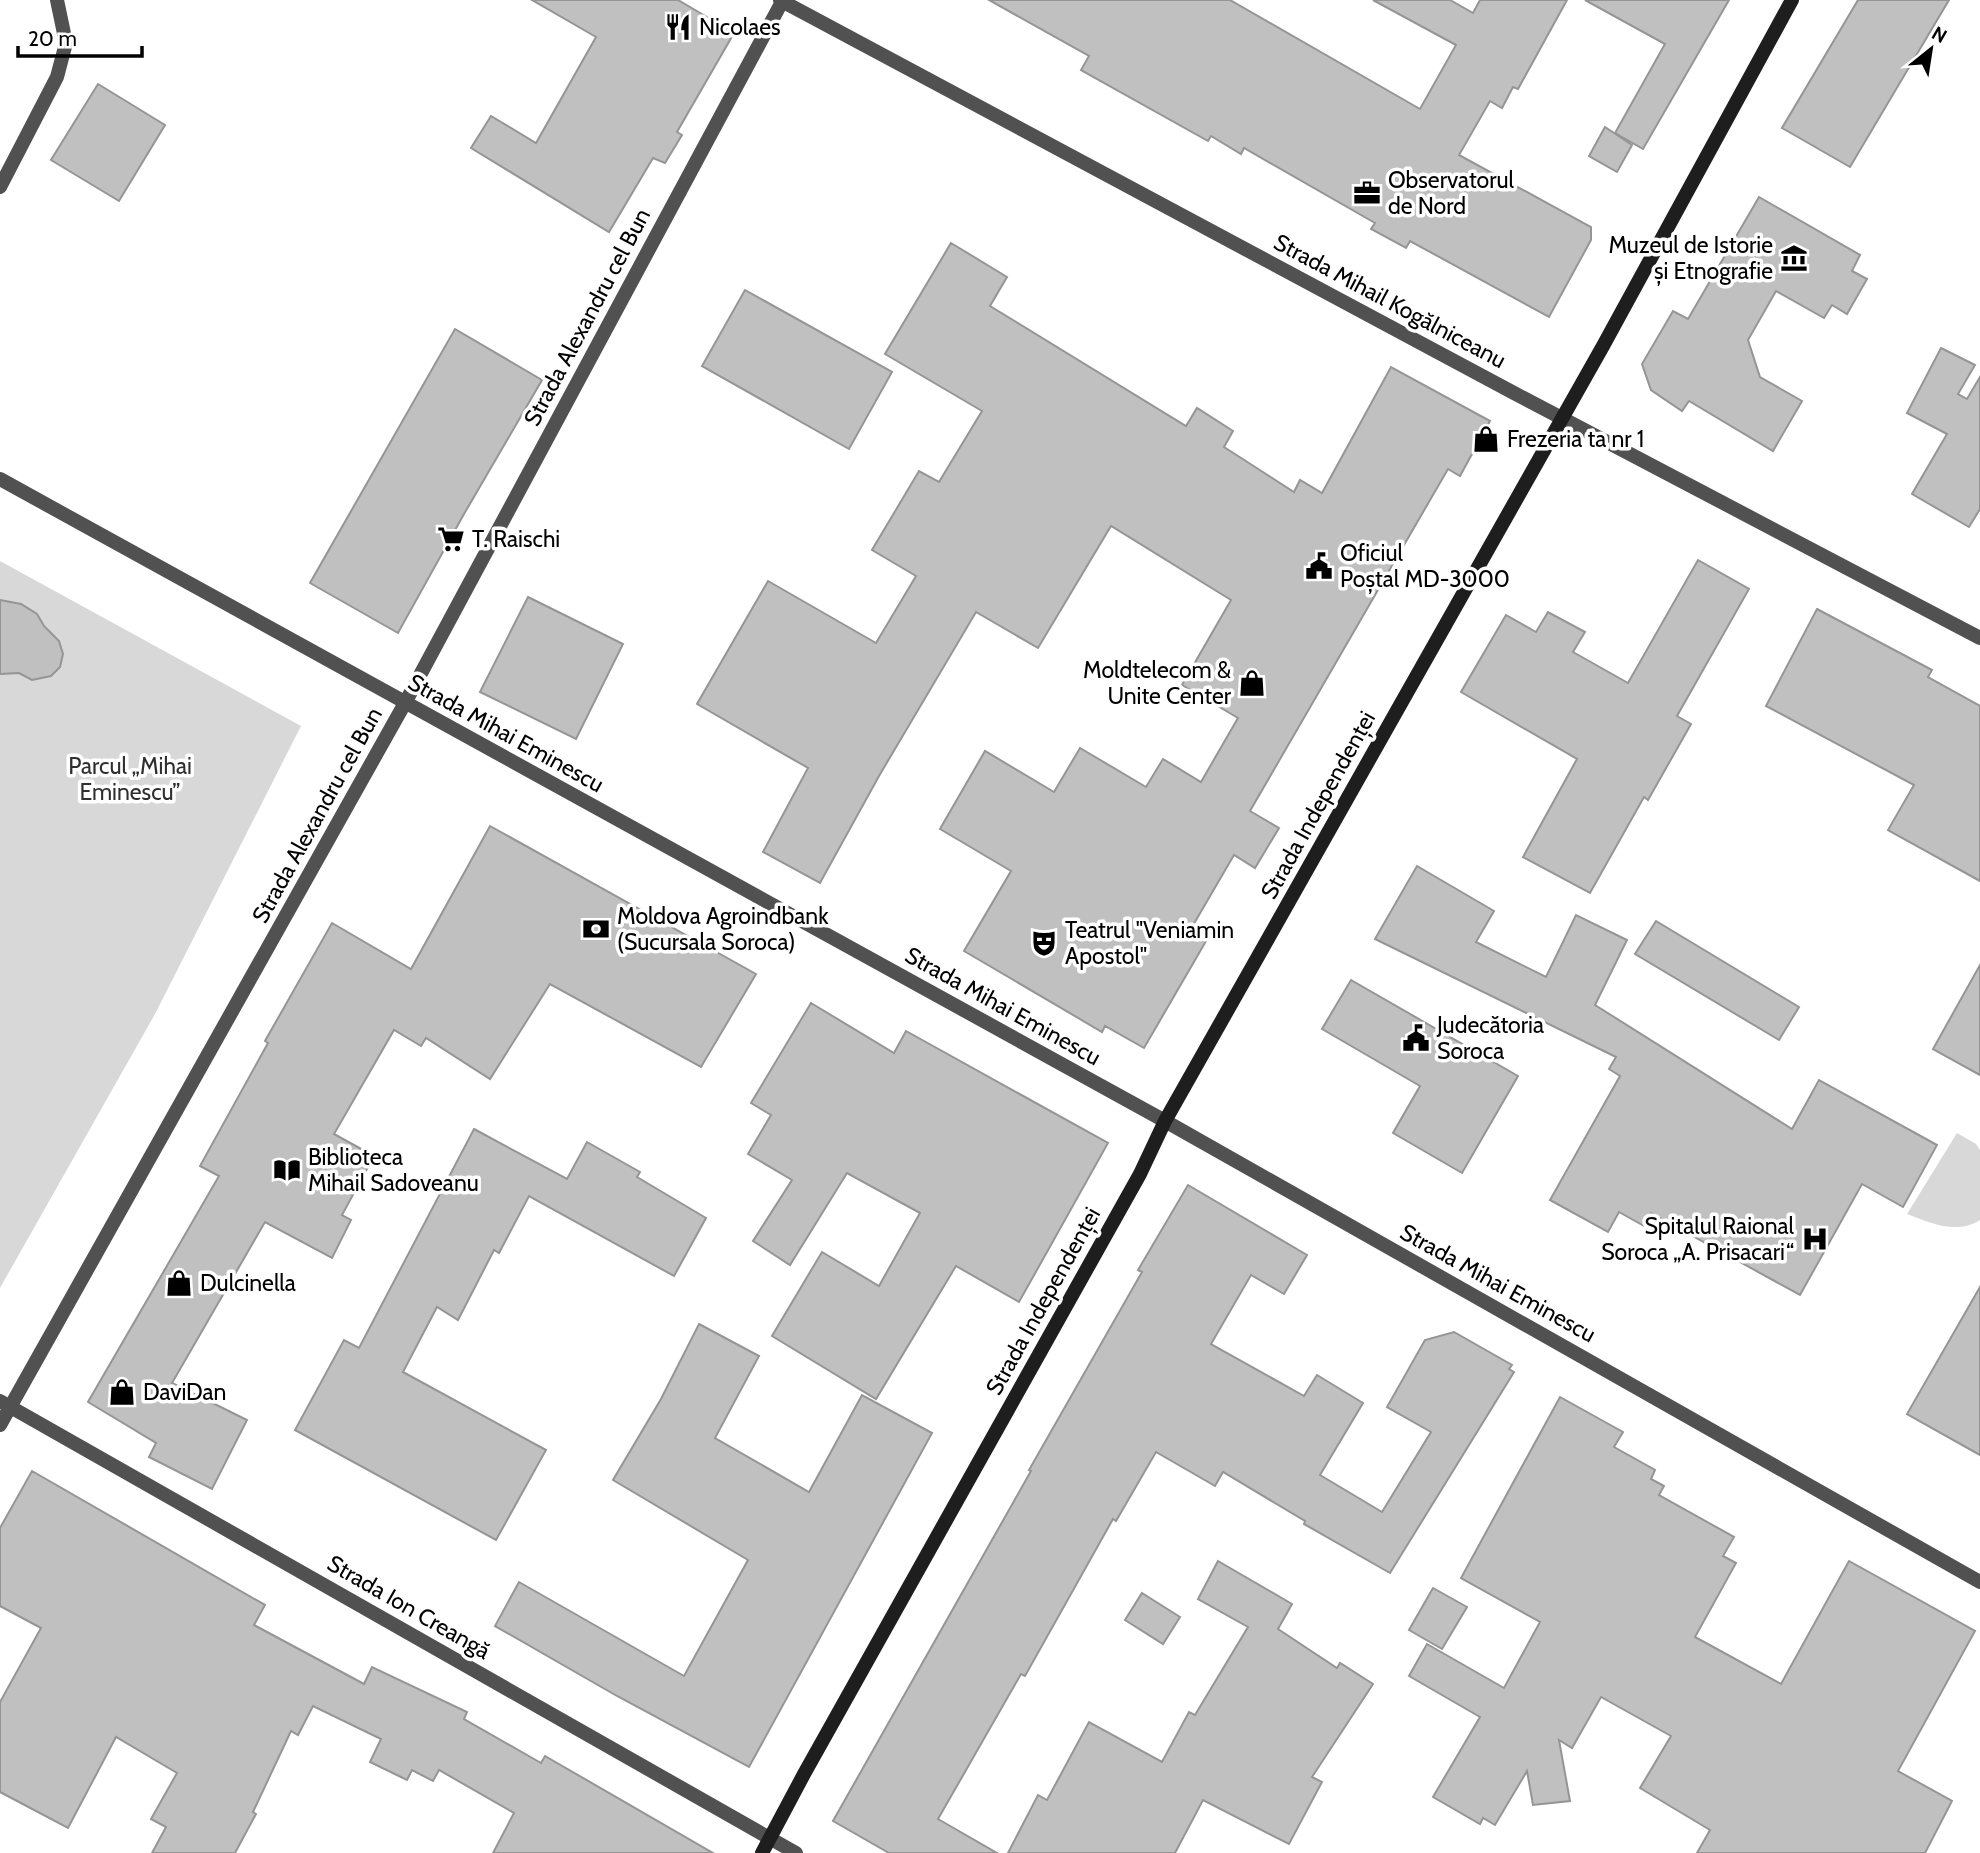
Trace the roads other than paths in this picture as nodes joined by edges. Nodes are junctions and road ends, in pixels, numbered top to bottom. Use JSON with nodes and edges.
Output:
{"nodes":[{"id":1,"x":57,"y":0,"type":"edge"},
{"id":2,"x":1792,"y":0,"type":"edge"},
{"id":3,"x":782,"y":1,"type":"edge"},
{"id":4,"x":0,"y":187,"type":"edge"},
{"id":5,"x":1562,"y":418,"type":"junction"},
{"id":6,"x":0,"y":479,"type":"edge"},
{"id":7,"x":1980,"y":638,"type":"edge"},
{"id":8,"x":405,"y":703,"type":"junction"},
{"id":9,"x":1165,"y":1121,"type":"junction"},
{"id":10,"x":5,"y":1404,"type":"edge"},
{"id":11,"x":0,"y":1425,"type":"edge"},
{"id":12,"x":1980,"y":1582,"type":"edge"},
{"id":13,"x":770,"y":1838,"type":"junction"},
{"id":14,"x":762,"y":1853,"type":"edge"},
{"id":15,"x":796,"y":1853,"type":"edge"}],
"edges":[{"from":1,"to":4,"type":"street"},
{"from":2,"to":5,"type":"main road","name":"Strada Independenței"},
{"from":3,"to":5,"type":"street","name":"Strada Mihail Kogălniceanu"},
{"from":3,"to":8,"type":"street","name":"Strada Alexandru cel Bun"},
{"from":5,"to":7,"type":"street","name":"Strada Mihail Kogălniceanu"},
{"from":5,"to":9,"type":"main road","name":"Strada Independenței"},
{"from":6,"to":8,"type":"street","name":"Strada Mihai Eminescu"},
{"from":8,"to":9,"type":"street","name":"Strada Mihai Eminescu"},
{"from":8,"to":10,"type":"street","name":"Strada Alexandru cel Bun"},
{"from":9,"to":12,"type":"street","name":"Strada Mihai Eminescu"},
{"from":9,"to":13,"type":"main road","name":"Strada Independenței"},
{"from":10,"to":11,"type":"street","name":"Strada Alexandru cel Bun"},
{"from":10,"to":13,"type":"street","name":"Strada Ion Creangă"},
{"from":13,"to":14,"type":"main road","name":"Strada Independenței"},
{"from":13,"to":15,"type":"street","name":"Strada Ion Creangă"}]}
